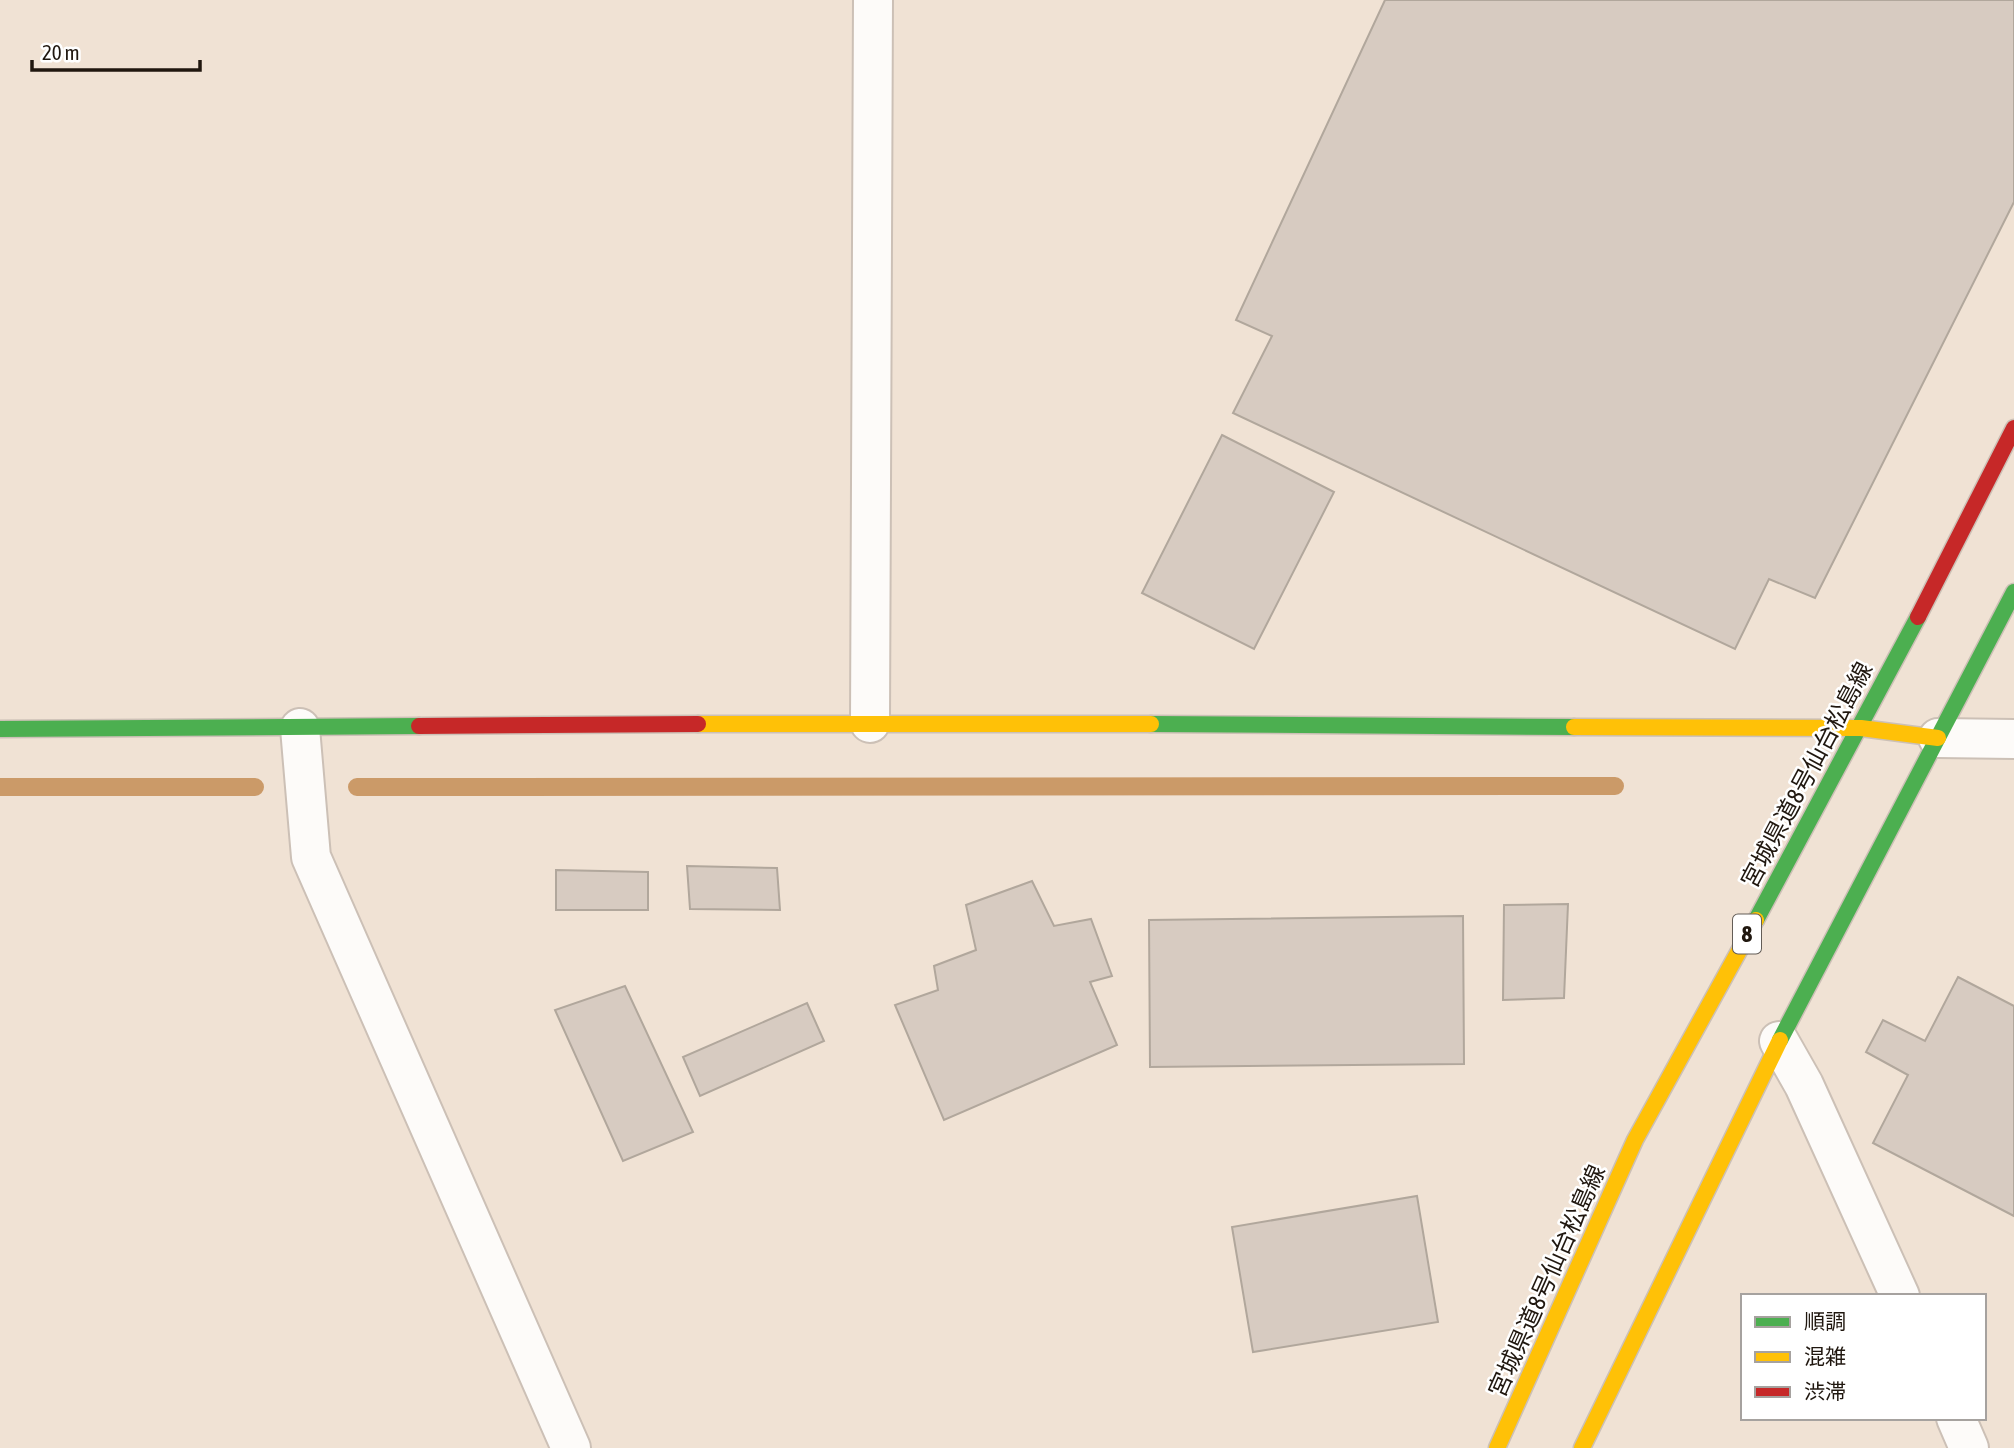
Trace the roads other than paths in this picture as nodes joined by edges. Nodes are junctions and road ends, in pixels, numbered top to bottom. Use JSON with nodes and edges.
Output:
{"nodes":[{"id":1,"x":873,"y":0,"type":"edge"},
{"id":2,"x":2014,"y":428,"type":"edge"},
{"id":3,"x":2014,"y":592,"type":"edge"},
{"id":4,"x":870,"y":723,"type":"junction"},
{"id":5,"x":300,"y":728,"type":"junction"},
{"id":6,"x":1861,"y":728,"type":"junction"},
{"id":7,"x":0,"y":729,"type":"edge"},
{"id":8,"x":1938,"y":738,"type":"junction"},
{"id":9,"x":2014,"y":739,"type":"edge"},
{"id":10,"x":1779,"y":1041,"type":"junction"},
{"id":11,"x":1899,"y":1294,"type":"edge"},
{"id":12,"x":1957,"y":1420,"type":"edge"},
{"id":13,"x":571,"y":1448,"type":"edge"},
{"id":14,"x":1497,"y":1448,"type":"edge"},
{"id":15,"x":1582,"y":1448,"type":"edge"},
{"id":16,"x":1969,"y":1448,"type":"edge"}],
"edges":[{"from":1,"to":4,"type":"street"},
{"from":2,"to":6,"type":"main road","name":"宮城県道8号仙台松島線","number":"8"},
{"from":3,"to":8,"type":"main road"},
{"from":4,"to":5,"type":"main road"},
{"from":4,"to":6,"type":"main road"},
{"from":5,"to":7,"type":"main road"},
{"from":5,"to":13,"type":"street"},
{"from":6,"to":8,"type":"main road"},
{"from":6,"to":14,"type":"main road","name":"宮城県道8号仙台松島線","number":"8"},
{"from":8,"to":9,"type":"street"},
{"from":8,"to":10,"type":"main road"},
{"from":10,"to":11,"type":"street"},
{"from":10,"to":15,"type":"main road"},
{"from":12,"to":16,"type":"street"}]}
